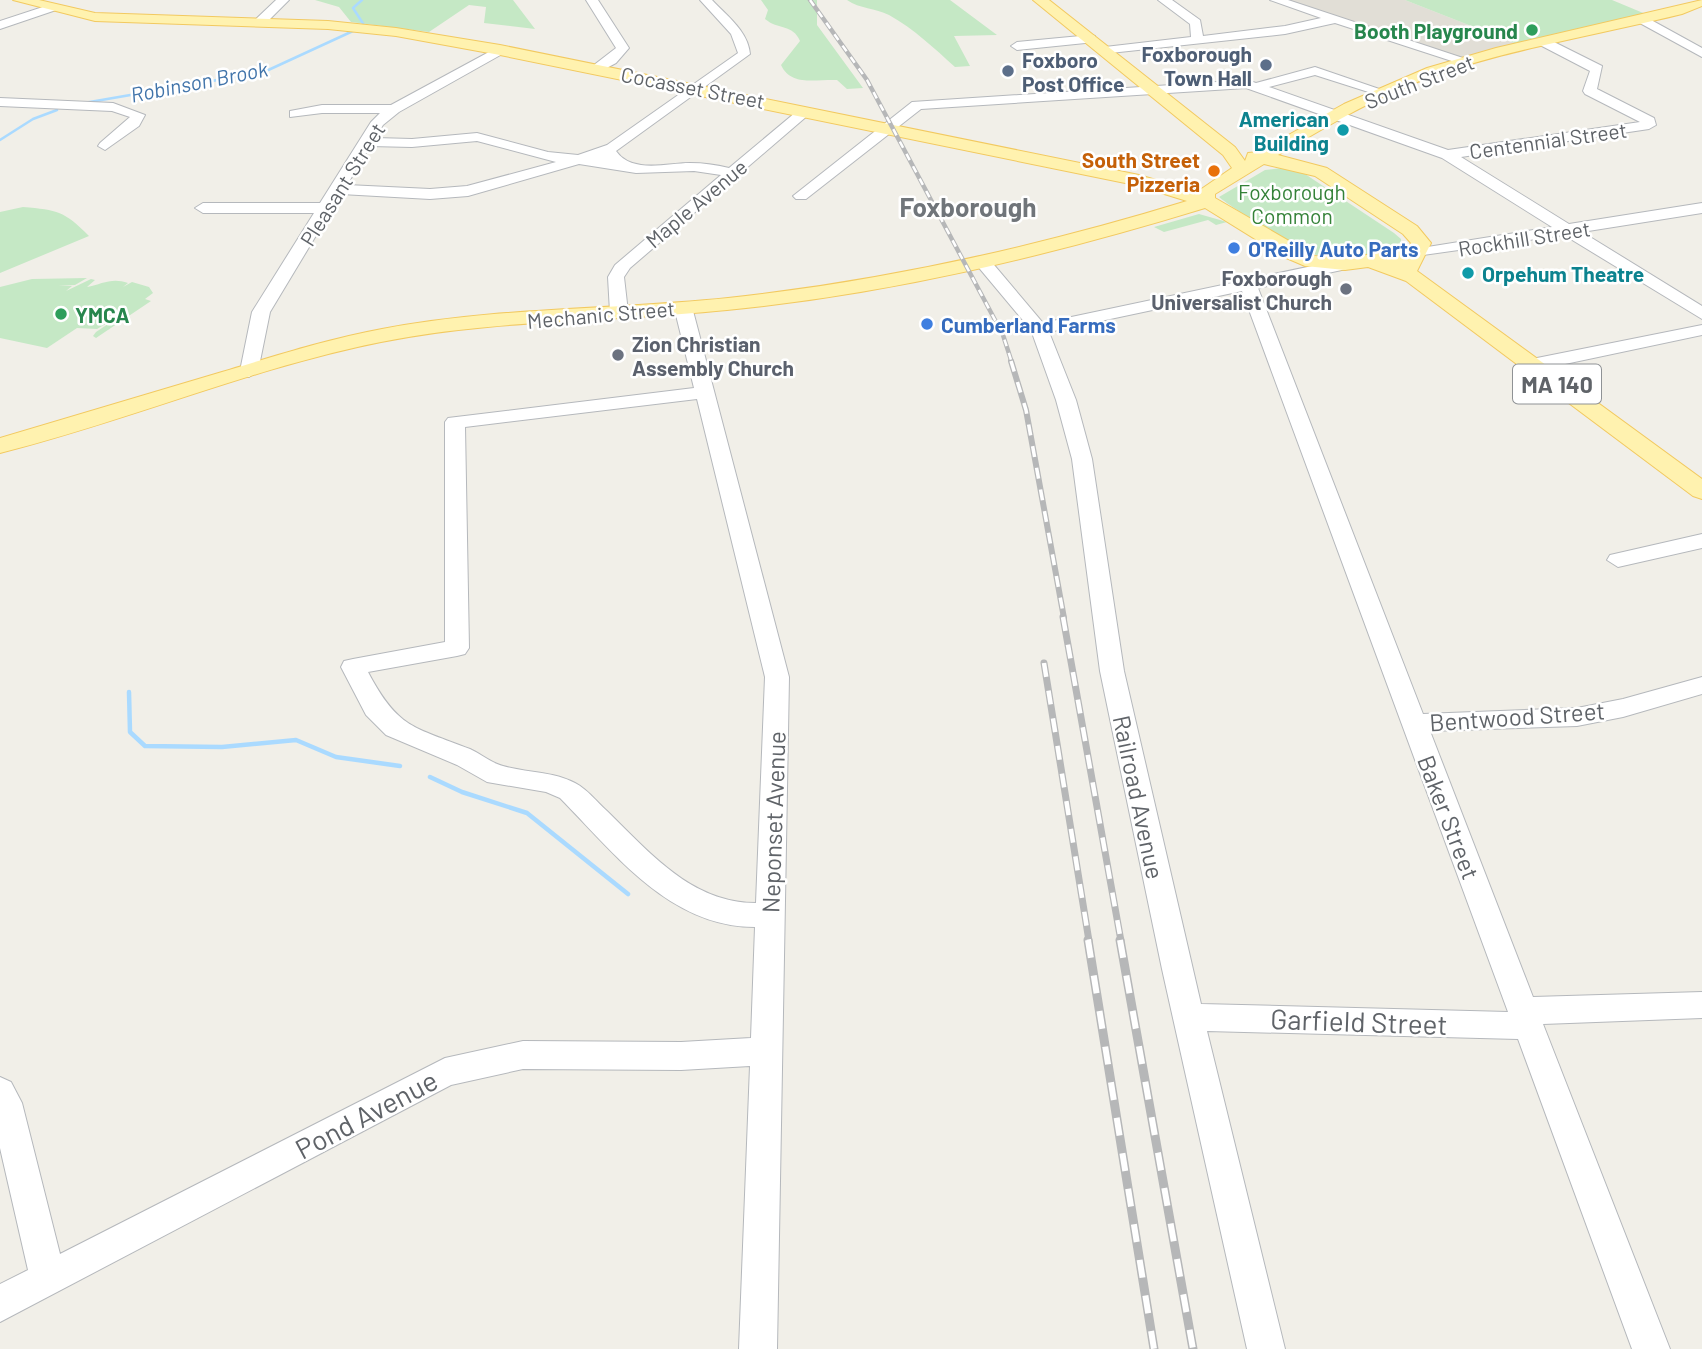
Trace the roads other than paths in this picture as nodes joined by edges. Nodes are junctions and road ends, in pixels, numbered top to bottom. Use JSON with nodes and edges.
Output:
{"nodes":[{"id":1,"x":23,"y":0,"type":"edge"},
{"id":2,"x":283,"y":0,"type":"edge"},
{"id":3,"x":592,"y":0,"type":"edge"},
{"id":4,"x":706,"y":0,"type":"edge"},
{"id":5,"x":1040,"y":0,"type":"edge"},
{"id":6,"x":1164,"y":0,"type":"edge"},
{"id":7,"x":1276,"y":0,"type":"edge"},
{"id":8,"x":1702,"y":1,"type":"edge"},
{"id":9,"x":52,"y":8,"type":"junction"},
{"id":10,"x":1642,"y":19,"type":"junction"},
{"id":11,"x":1331,"y":20,"type":"junction"},
{"id":12,"x":260,"y":22,"type":"junction"},
{"id":13,"x":0,"y":25,"type":"edge"},
{"id":14,"x":1091,"y":39,"type":"junction"},
{"id":15,"x":1197,"y":40,"type":"junction"},
{"id":16,"x":1545,"y":42,"type":"junction"},
{"id":17,"x":1017,"y":46,"type":"dead end"},
{"id":18,"x":500,"y":50,"type":"junction"},
{"id":19,"x":1105,"y":51,"type":"junction"},
{"id":20,"x":1702,"y":52,"type":"edge"},
{"id":21,"x":1466,"y":61,"type":"junction"},
{"id":22,"x":598,"y":68,"type":"junction"},
{"id":23,"x":1259,"y":86,"type":"junction"},
{"id":24,"x":699,"y":88,"type":"junction"},
{"id":25,"x":1153,"y":89,"type":"junction"},
{"id":26,"x":1381,"y":92,"type":"junction"},
{"id":27,"x":0,"y":102,"type":"edge"},
{"id":28,"x":394,"y":109,"type":"junction"},
{"id":29,"x":807,"y":110,"type":"junction"},
{"id":30,"x":295,"y":114,"type":"dead end"},
{"id":31,"x":1340,"y":115,"type":"junction"},
{"id":32,"x":888,"y":127,"type":"junction"},
{"id":33,"x":1293,"y":141,"type":"junction"},
{"id":34,"x":367,"y":142,"type":"junction"},
{"id":35,"x":105,"y":146,"type":"dead end"},
{"id":36,"x":612,"y":148,"type":"junction"},
{"id":37,"x":1229,"y":150,"type":"junction"},
{"id":38,"x":1447,"y":155,"type":"junction"},
{"id":39,"x":1259,"y":158,"type":"junction"},
{"id":40,"x":582,"y":159,"type":"junction"},
{"id":41,"x":620,"y":165,"type":"junction"},
{"id":42,"x":550,"y":170,"type":"junction"},
{"id":43,"x":1242,"y":170,"type":"junction"},
{"id":44,"x":1321,"y":172,"type":"junction"},
{"id":45,"x":733,"y":173,"type":"junction"},
{"id":46,"x":339,"y":189,"type":"junction"},
{"id":47,"x":801,"y":196,"type":"dead end"},
{"id":48,"x":1207,"y":201,"type":"junction"},
{"id":49,"x":203,"y":208,"type":"dead end"},
{"id":50,"x":326,"y":208,"type":"junction"},
{"id":51,"x":1702,"y":208,"type":"edge"},
{"id":52,"x":1572,"y":230,"type":"junction"},
{"id":53,"x":1291,"y":253,"type":"junction"},
{"id":54,"x":983,"y":263,"type":"junction"},
{"id":55,"x":1352,"y":263,"type":"junction"},
{"id":56,"x":1414,"y":266,"type":"junction"},
{"id":57,"x":1281,"y":277,"type":"junction"},
{"id":58,"x":1248,"y":284,"type":"junction"},
{"id":59,"x":683,"y":307,"type":"junction"},
{"id":60,"x":619,"y":312,"type":"junction"},
{"id":61,"x":1702,"y":314,"type":"edge"},
{"id":62,"x":1039,"y":328,"type":"junction"},
{"id":63,"x":1702,"y":330,"type":"edge"},
{"id":64,"x":1532,"y":365,"type":"junction"},
{"id":65,"x":249,"y":371,"type":"junction"},
{"id":66,"x":705,"y":392,"type":"junction"},
{"id":67,"x":0,"y":446,"type":"edge"},
{"id":68,"x":1698,"y":484,"type":"edge"},
{"id":69,"x":1702,"y":541,"type":"edge"},
{"id":70,"x":1618,"y":560,"type":"dead end"},
{"id":71,"x":1702,"y":685,"type":"edge"},
{"id":72,"x":1413,"y":723,"type":"junction"},
{"id":73,"x":770,"y":915,"type":"junction"},
{"id":74,"x":1702,"y":1005,"type":"edge"},
{"id":75,"x":1189,"y":1017,"type":"junction"},
{"id":76,"x":1526,"y":1018,"type":"junction"},
{"id":77,"x":767,"y":1051,"type":"junction"},
{"id":78,"x":0,"y":1092,"type":"edge"},
{"id":79,"x":48,"y":1278,"type":"junction"},
{"id":80,"x":0,"y":1304,"type":"edge"},
{"id":81,"x":758,"y":1349,"type":"edge"},
{"id":82,"x":1266,"y":1349,"type":"edge"},
{"id":83,"x":1651,"y":1349,"type":"edge"}],
"edges":[{"from":1,"to":9,"type":"main road","name":"Cocasset Street"},
{"from":2,"to":12,"type":"street"},
{"from":3,"to":22,"type":"street"},
{"from":4,"to":24,"type":"street"},
{"from":5,"to":14,"type":"main road"},
{"from":6,"to":15,"type":"street"},
{"from":7,"to":11,"type":"street"},
{"from":8,"to":10,"type":"main road","name":"South Street"},
{"from":9,"to":12,"type":"main road","name":"Cocasset Street"},
{"from":9,"to":13,"type":"street"},
{"from":10,"to":16,"type":"main road","name":"South Street"},
{"from":10,"to":20,"type":"street"},
{"from":11,"to":15,"type":"street"},
{"from":11,"to":21,"type":"street"},
{"from":12,"to":18,"type":"main road","name":"Cocasset Street"},
{"from":14,"to":17,"type":"street"},
{"from":14,"to":19,"type":"main road"},
{"from":15,"to":19,"type":"street"},
{"from":16,"to":21,"type":"main road","name":"South Street"},
{"from":16,"to":38,"type":"street","name":"Centennial Street"},
{"from":18,"to":22,"type":"main road","name":"Cocasset Street"},
{"from":18,"to":28,"type":"street","name":"Pleasant Street"},
{"from":19,"to":25,"type":"main road"},
{"from":21,"to":26,"type":"main road","name":"South Street"},
{"from":22,"to":24,"type":"main road","name":"Cocasset Street"},
{"from":23,"to":25,"type":"street"},
{"from":23,"to":26,"type":"street"},
{"from":23,"to":31,"type":"street"},
{"from":24,"to":29,"type":"main road","name":"Cocasset Street"},
{"from":24,"to":36,"type":"street"},
{"from":25,"to":32,"type":"street"},
{"from":25,"to":37,"type":"main road"},
{"from":26,"to":31,"type":"main road","name":"South Street"},
{"from":27,"to":35,"type":"street"},
{"from":28,"to":30,"type":"street"},
{"from":28,"to":34,"type":"street","name":"Pleasant Street"},
{"from":29,"to":32,"type":"main road","name":"Cocasset Street"},
{"from":29,"to":45,"type":"street","name":"Maple Avenue"},
{"from":31,"to":33,"type":"main road","name":"South Street"},
{"from":31,"to":38,"type":"street"},
{"from":32,"to":47,"type":"street"},
{"from":32,"to":48,"type":"main road","name":"Cocasset Street"},
{"from":33,"to":39,"type":"main road","name":"South Street"},
{"from":33,"to":44,"type":"main road"},
{"from":34,"to":40,"type":"street"},
{"from":34,"to":46,"type":"street","name":"Pleasant Street"},
{"from":36,"to":40,"type":"street"},
{"from":36,"to":41,"type":"street"},
{"from":37,"to":39,"type":"main road"},
{"from":37,"to":43,"type":"main road"},
{"from":38,"to":52,"type":"street"},
{"from":39,"to":43,"type":"main road","name":"South Street"},
{"from":39,"to":44,"type":"main road"},
{"from":40,"to":41,"type":"street"},
{"from":40,"to":42,"type":"street"},
{"from":41,"to":42,"type":"street"},
{"from":41,"to":45,"type":"street"},
{"from":42,"to":46,"type":"street"},
{"from":43,"to":48,"type":"main road","name":"South Street"},
{"from":44,"to":56,"type":"main road"},
{"from":45,"to":60,"type":"street","name":"Maple Avenue"},
{"from":46,"to":50,"type":"street","name":"Pleasant Street"},
{"from":48,"to":53,"type":"main road","name":"Cocasset Street","number":"MA 140"},
{"from":48,"to":54,"type":"main road","name":"Mechanic Street"},
{"from":49,"to":50,"type":"street"},
{"from":50,"to":65,"type":"street","name":"Pleasant Street"},
{"from":51,"to":52,"type":"street","name":"Rockhill Street"},
{"from":52,"to":56,"type":"street","name":"Rockhill Street"},
{"from":52,"to":61,"type":"street"},
{"from":53,"to":55,"type":"main road","name":"Cocasset Street","number":"MA 140"},
{"from":53,"to":57,"type":"street"},
{"from":54,"to":59,"type":"main road","name":"Mechanic Street"},
{"from":54,"to":62,"type":"street","name":"Railroad Avenue"},
{"from":55,"to":56,"type":"main road","number":"MA 140"},
{"from":55,"to":57,"type":"street"},
{"from":56,"to":64,"type":"main road","number":"MA 140"},
{"from":57,"to":58,"type":"street"},
{"from":58,"to":62,"type":"street"},
{"from":58,"to":72,"type":"street","name":"Baker Street"},
{"from":59,"to":60,"type":"main road","name":"Mechanic Street"},
{"from":59,"to":66,"type":"street","name":"Neponset Avenue"},
{"from":60,"to":65,"type":"main road","name":"Mechanic Street"},
{"from":62,"to":75,"type":"street","name":"Railroad Avenue"},
{"from":63,"to":64,"type":"street"},
{"from":64,"to":68,"type":"main road","number":"MA 140"},
{"from":65,"to":67,"type":"main road","name":"Mechanic Street"},
{"from":66,"to":73,"type":"street","name":"Neponset Avenue"},
{"from":66,"to":73,"type":"street"},
{"from":69,"to":70,"type":"street"},
{"from":71,"to":72,"type":"street","name":"Bentwood Street"},
{"from":72,"to":76,"type":"street","name":"Baker Street"},
{"from":73,"to":77,"type":"street","name":"Neponset Avenue"},
{"from":74,"to":76,"type":"street","name":"Garfield Street"},
{"from":75,"to":76,"type":"street","name":"Garfield Street"},
{"from":75,"to":82,"type":"street","name":"Railroad Avenue"},
{"from":76,"to":83,"type":"street","name":"Baker Street"},
{"from":77,"to":79,"type":"street","name":"Pond Avenue"},
{"from":77,"to":81,"type":"street","name":"Neponset Avenue"},
{"from":78,"to":79,"type":"street"},
{"from":79,"to":80,"type":"street","name":"Pond Avenue"}]}
